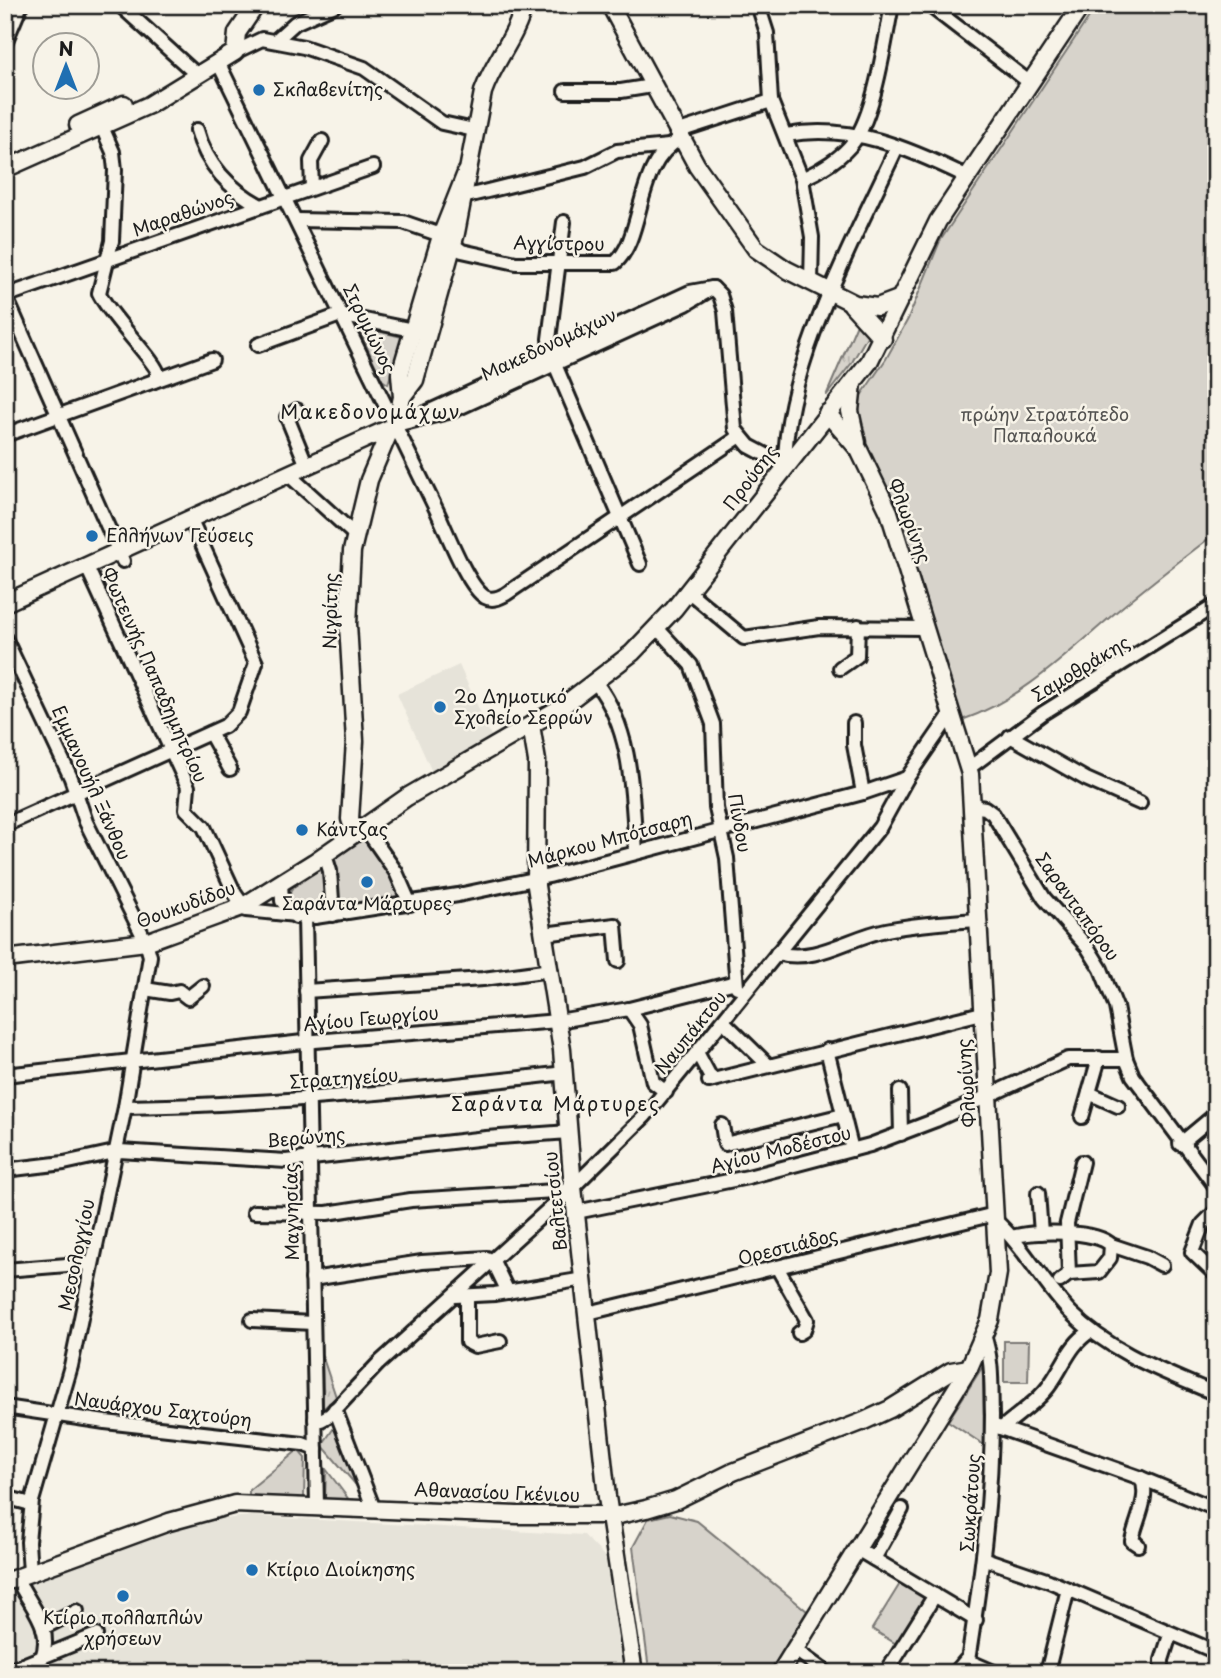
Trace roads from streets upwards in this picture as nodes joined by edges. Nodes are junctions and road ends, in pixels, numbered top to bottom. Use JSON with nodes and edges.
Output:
{"nodes":[{"id":1,"x":120,"y":5,"type":"edge"},
{"id":2,"x":256,"y":5,"type":"edge"},
{"id":3,"x":335,"y":5,"type":"edge"},
{"id":4,"x":524,"y":5,"type":"edge"},
{"id":5,"x":610,"y":5,"type":"edge"},
{"id":6,"x":758,"y":5,"type":"edge"},
{"id":7,"x":892,"y":5,"type":"edge"},
{"id":8,"x":929,"y":5,"type":"edge"},
{"id":9,"x":1082,"y":5,"type":"edge"},
{"id":10,"x":14,"y":12,"type":"edge"},
{"id":11,"x":276,"y":40,"type":"junction"},
{"id":12,"x":5,"y":43,"type":"edge"},
{"id":13,"x":234,"y":52,"type":"junction"},
{"id":14,"x":218,"y":62,"type":"junction"},
{"id":15,"x":196,"y":74,"type":"junction"},
{"id":16,"x":1029,"y":82,"type":"junction"},
{"id":17,"x":652,"y":86,"type":"junction"},
{"id":18,"x":565,"y":91,"type":"dead end"},
{"id":19,"x":771,"y":101,"type":"junction"},
{"id":20,"x":100,"y":121,"type":"junction"},
{"id":21,"x":197,"y":130,"type":"dead end"},
{"id":22,"x":474,"y":130,"type":"junction"},
{"id":23,"x":786,"y":135,"type":"junction"},
{"id":24,"x":858,"y":135,"type":"junction"},
{"id":25,"x":675,"y":139,"type":"junction"},
{"id":26,"x":322,"y":141,"type":"dead end"},
{"id":27,"x":897,"y":147,"type":"junction"},
{"id":28,"x":5,"y":158,"type":"edge"},
{"id":29,"x":373,"y":167,"type":"dead end"},
{"id":30,"x":5,"y":169,"type":"edge"},
{"id":31,"x":466,"y":173,"type":"junction"},
{"id":32,"x":966,"y":176,"type":"junction"},
{"id":33,"x":802,"y":179,"type":"junction"},
{"id":34,"x":312,"y":188,"type":"junction"},
{"id":35,"x":463,"y":197,"type":"junction"},
{"id":36,"x":286,"y":198,"type":"junction"},
{"id":37,"x":261,"y":206,"type":"junction"},
{"id":38,"x":296,"y":220,"type":"junction"},
{"id":39,"x":564,"y":222,"type":"dead end"},
{"id":40,"x":447,"y":240,"type":"junction"},
{"id":41,"x":108,"y":258,"type":"junction"},
{"id":42,"x":559,"y":262,"type":"junction"},
{"id":43,"x":811,"y":283,"type":"junction"},
{"id":44,"x":5,"y":295,"type":"edge"},
{"id":45,"x":837,"y":296,"type":"junction"},
{"id":46,"x":901,"y":299,"type":"junction"},
{"id":47,"x":342,"y":315,"type":"junction"},
{"id":48,"x":421,"y":332,"type":"junction"},
{"id":49,"x":883,"y":339,"type":"junction"},
{"id":50,"x":258,"y":345,"type":"dead end"},
{"id":51,"x":552,"y":359,"type":"junction"},
{"id":52,"x":212,"y":360,"type":"dead end"},
{"id":53,"x":154,"y":381,"type":"junction"},
{"id":54,"x":855,"y":381,"type":"junction"},
{"id":55,"x":297,"y":410,"type":"dead end"},
{"id":56,"x":827,"y":413,"type":"junction"},
{"id":57,"x":59,"y":416,"type":"junction"},
{"id":58,"x":400,"y":424,"type":"junction"},
{"id":59,"x":5,"y":435,"type":"edge"},
{"id":60,"x":739,"y":437,"type":"junction"},
{"id":61,"x":859,"y":450,"type":"junction"},
{"id":62,"x":785,"y":465,"type":"junction"},
{"id":63,"x":307,"y":466,"type":"junction"},
{"id":64,"x":286,"y":476,"type":"junction"},
{"id":65,"x":619,"y":519,"type":"junction"},
{"id":66,"x":193,"y":524,"type":"junction"},
{"id":67,"x":354,"y":534,"type":"junction"},
{"id":68,"x":121,"y":556,"type":"junction"},
{"id":69,"x":640,"y":564,"type":"dead end"},
{"id":70,"x":89,"y":571,"type":"junction"},
{"id":71,"x":688,"y":591,"type":"junction"},
{"id":72,"x":5,"y":603,"type":"edge"},
{"id":73,"x":1216,"y":605,"type":"edge"},
{"id":74,"x":5,"y":614,"type":"edge"},
{"id":75,"x":858,"y":626,"type":"junction"},
{"id":76,"x":657,"y":628,"type":"junction"},
{"id":77,"x":925,"y":628,"type":"junction"},
{"id":78,"x":5,"y":639,"type":"edge"},
{"id":79,"x":840,"y":668,"type":"dead end"},
{"id":80,"x":596,"y":682,"type":"junction"},
{"id":81,"x":951,"y":713,"type":"junction"},
{"id":82,"x":854,"y":723,"type":"dead end"},
{"id":83,"x":531,"y":725,"type":"junction"},
{"id":84,"x":210,"y":733,"type":"junction"},
{"id":85,"x":1010,"y":736,"type":"junction"},
{"id":86,"x":171,"y":750,"type":"junction"},
{"id":87,"x":969,"y":768,"type":"junction"},
{"id":88,"x":230,"y":769,"type":"dead end"},
{"id":89,"x":907,"y":778,"type":"junction"},
{"id":90,"x":76,"y":793,"type":"junction"},
{"id":91,"x":863,"y":793,"type":"junction"},
{"id":92,"x":1140,"y":803,"type":"dead end"},
{"id":93,"x":972,"y":806,"type":"junction"},
{"id":94,"x":5,"y":825,"type":"edge"},
{"id":95,"x":720,"y":829,"type":"junction"},
{"id":96,"x":360,"y":830,"type":"junction"},
{"id":97,"x":636,"y":852,"type":"junction"},
{"id":98,"x":325,"y":855,"type":"junction"},
{"id":99,"x":535,"y":879,"type":"junction"},
{"id":100,"x":281,"y":883,"type":"junction"},
{"id":101,"x":410,"y":904,"type":"junction"},
{"id":102,"x":242,"y":906,"type":"junction"},
{"id":103,"x":333,"y":915,"type":"junction"},
{"id":104,"x":301,"y":917,"type":"junction"},
{"id":105,"x":978,"y":920,"type":"junction"},
{"id":106,"x":544,"y":934,"type":"junction"},
{"id":107,"x":146,"y":942,"type":"junction"},
{"id":108,"x":777,"y":953,"type":"junction"},
{"id":109,"x":7,"y":954,"type":"edge"},
{"id":110,"x":618,"y":961,"type":"dead end"},
{"id":111,"x":551,"y":970,"type":"junction"},
{"id":112,"x":736,"y":982,"type":"junction"},
{"id":113,"x":203,"y":986,"type":"dead end"},
{"id":114,"x":145,"y":989,"type":"junction"},
{"id":115,"x":306,"y":991,"type":"junction"},
{"id":116,"x":743,"y":997,"type":"junction"},
{"id":117,"x":629,"y":1009,"type":"junction"},
{"id":118,"x":982,"y":1013,"type":"junction"},
{"id":119,"x":558,"y":1021,"type":"junction"},
{"id":120,"x":723,"y":1021,"type":"junction"},
{"id":121,"x":306,"y":1042,"type":"junction"},
{"id":122,"x":827,"y":1050,"type":"junction"},
{"id":123,"x":698,"y":1054,"type":"junction"},
{"id":124,"x":1099,"y":1058,"type":"junction"},
{"id":125,"x":1126,"y":1059,"type":"junction"},
{"id":126,"x":132,"y":1061,"type":"junction"},
{"id":127,"x":767,"y":1064,"type":"junction"},
{"id":128,"x":565,"y":1073,"type":"junction"},
{"id":129,"x":5,"y":1074,"type":"edge"},
{"id":130,"x":900,"y":1091,"type":"dead end"},
{"id":131,"x":666,"y":1092,"type":"junction"},
{"id":132,"x":1089,"y":1093,"type":"junction"},
{"id":133,"x":987,"y":1097,"type":"junction"},
{"id":134,"x":307,"y":1099,"type":"junction"},
{"id":135,"x":1118,"y":1106,"type":"dead end"},
{"id":136,"x":125,"y":1107,"type":"junction"},
{"id":137,"x":1216,"y":1114,"type":"edge"},
{"id":138,"x":843,"y":1115,"type":"junction"},
{"id":139,"x":1082,"y":1117,"type":"dead end"},
{"id":140,"x":722,"y":1125,"type":"dead end"},
{"id":141,"x":569,"y":1132,"type":"junction"},
{"id":142,"x":901,"y":1134,"type":"junction"},
{"id":143,"x":1181,"y":1144,"type":"junction"},
{"id":144,"x":852,"y":1150,"type":"junction"},
{"id":145,"x":116,"y":1152,"type":"junction"},
{"id":146,"x":309,"y":1157,"type":"junction"},
{"id":147,"x":1082,"y":1162,"type":"dead end"},
{"id":148,"x":5,"y":1170,"type":"edge"},
{"id":149,"x":1216,"y":1187,"type":"edge"},
{"id":150,"x":571,"y":1188,"type":"junction"},
{"id":151,"x":1038,"y":1193,"type":"dead end"},
{"id":152,"x":1216,"y":1211,"type":"edge"},
{"id":153,"x":254,"y":1212,"type":"dead end"},
{"id":154,"x":576,"y":1212,"type":"junction"},
{"id":155,"x":310,"y":1214,"type":"junction"},
{"id":156,"x":995,"y":1218,"type":"junction"},
{"id":157,"x":1041,"y":1233,"type":"junction"},
{"id":158,"x":1068,"y":1234,"type":"junction"},
{"id":159,"x":1013,"y":1237,"type":"junction"},
{"id":160,"x":1111,"y":1245,"type":"junction"},
{"id":161,"x":493,"y":1261,"type":"junction"},
{"id":162,"x":92,"y":1263,"type":"junction"},
{"id":163,"x":1162,"y":1265,"type":"dead end"},
{"id":164,"x":1034,"y":1266,"type":"junction"},
{"id":165,"x":777,"y":1267,"type":"junction"},
{"id":166,"x":5,"y":1270,"type":"edge"},
{"id":167,"x":1216,"y":1275,"type":"edge"},
{"id":168,"x":1064,"y":1278,"type":"junction"},
{"id":169,"x":312,"y":1279,"type":"junction"},
{"id":170,"x":584,"y":1279,"type":"junction"},
{"id":171,"x":508,"y":1292,"type":"junction"},
{"id":172,"x":461,"y":1296,"type":"junction"},
{"id":173,"x":1071,"y":1312,"type":"junction"},
{"id":174,"x":588,"y":1313,"type":"junction"},
{"id":175,"x":252,"y":1320,"type":"dead end"},
{"id":176,"x":313,"y":1322,"type":"junction"},
{"id":177,"x":1091,"y":1331,"type":"junction"},
{"id":178,"x":799,"y":1333,"type":"dead end"},
{"id":179,"x":984,"y":1335,"type":"junction"},
{"id":180,"x":500,"y":1341,"type":"dead end"},
{"id":181,"x":969,"y":1368,"type":"junction"},
{"id":182,"x":1216,"y":1394,"type":"edge"},
{"id":183,"x":5,"y":1407,"type":"edge"},
{"id":184,"x":335,"y":1409,"type":"junction"},
{"id":185,"x":59,"y":1415,"type":"junction"},
{"id":186,"x":315,"y":1419,"type":"junction"},
{"id":187,"x":997,"y":1426,"type":"junction"},
{"id":188,"x":316,"y":1449,"type":"junction"},
{"id":189,"x":1141,"y":1478,"type":"junction"},
{"id":190,"x":5,"y":1497,"type":"edge"},
{"id":191,"x":32,"y":1504,"type":"junction"},
{"id":192,"x":317,"y":1506,"type":"junction"},
{"id":193,"x":373,"y":1507,"type":"junction"},
{"id":194,"x":902,"y":1509,"type":"dead end"},
{"id":195,"x":1216,"y":1509,"type":"edge"},
{"id":196,"x":609,"y":1515,"type":"junction"},
{"id":197,"x":1138,"y":1545,"type":"dead end"},
{"id":198,"x":857,"y":1549,"type":"junction"},
{"id":199,"x":874,"y":1559,"type":"junction"},
{"id":200,"x":985,"y":1559,"type":"junction"},
{"id":201,"x":30,"y":1572,"type":"junction"},
{"id":202,"x":5,"y":1582,"type":"edge"},
{"id":203,"x":22,"y":1588,"type":"dead end"},
{"id":204,"x":1068,"y":1589,"type":"junction"},
{"id":205,"x":934,"y":1595,"type":"junction"},
{"id":206,"x":77,"y":1611,"type":"dead end"},
{"id":207,"x":976,"y":1620,"type":"junction"},
{"id":208,"x":43,"y":1628,"type":"junction"},
{"id":209,"x":96,"y":1634,"type":"dead end"},
{"id":210,"x":1170,"y":1635,"type":"junction"},
{"id":211,"x":794,"y":1649,"type":"junction"},
{"id":212,"x":1216,"y":1653,"type":"edge"},
{"id":213,"x":43,"y":1658,"type":"junction"},
{"id":214,"x":967,"y":1667,"type":"edge"},
{"id":215,"x":634,"y":1672,"type":"edge"},
{"id":216,"x":15,"y":1673,"type":"edge"},
{"id":217,"x":780,"y":1673,"type":"edge"},
{"id":218,"x":827,"y":1673,"type":"edge"},
{"id":219,"x":886,"y":1673,"type":"edge"},
{"id":220,"x":955,"y":1673,"type":"edge"},
{"id":221,"x":996,"y":1673,"type":"edge"},
{"id":222,"x":1047,"y":1673,"type":"edge"},
{"id":223,"x":1162,"y":1673,"type":"edge"}],
"edges":[{"from":1,"to":15,"type":"street"},
{"from":2,"to":13,"type":"street"},
{"from":3,"to":11,"type":"street"},
{"from":4,"to":22,"type":"street","name":"Νιγρίτης"},
{"from":5,"to":17,"type":"street"},
{"from":6,"to":19,"type":"street"},
{"from":7,"to":24,"type":"street"},
{"from":8,"to":16,"type":"street"},
{"from":9,"to":16,"type":"street","name":"Προύσης"},
{"from":10,"to":12,"type":"street"},
{"from":11,"to":13,"type":"street"},
{"from":11,"to":22,"type":"street"},
{"from":13,"to":14,"type":"street"},
{"from":14,"to":15,"type":"street"},
{"from":14,"to":36,"type":"street","name":"Στρυμώνος"},
{"from":15,"to":20,"type":"street"},
{"from":16,"to":32,"type":"street","name":"Προύσης"},
{"from":17,"to":18,"type":"street"},
{"from":17,"to":25,"type":"street"},
{"from":19,"to":23,"type":"street"},
{"from":19,"to":25,"type":"street"},
{"from":20,"to":28,"type":"street"},
{"from":20,"to":30,"type":"street"},
{"from":20,"to":41,"type":"street"},
{"from":21,"to":37,"type":"street"},
{"from":22,"to":31,"type":"street","name":"Νιγρίτης"},
{"from":23,"to":24,"type":"street"},
{"from":23,"to":33,"type":"street"},
{"from":24,"to":27,"type":"street"},
{"from":24,"to":33,"type":"street"},
{"from":25,"to":35,"type":"street"},
{"from":25,"to":42,"type":"street","name":"Αγγίστρου"},
{"from":25,"to":43,"type":"street"},
{"from":26,"to":34,"type":"street"},
{"from":27,"to":32,"type":"street"},
{"from":27,"to":45,"type":"street"},
{"from":29,"to":34,"type":"street","name":"Μαραθώνος"},
{"from":31,"to":35,"type":"street","name":"Νιγρίτης"},
{"from":31,"to":40,"type":"street","name":"Νιγρίτης"},
{"from":32,"to":46,"type":"street","name":"Προύσης"},
{"from":33,"to":43,"type":"street"},
{"from":34,"to":36,"type":"street","name":"Μαραθώνος"},
{"from":35,"to":40,"type":"street","name":"Νιγρίτης"},
{"from":36,"to":37,"type":"street","name":"Μαραθώνος"},
{"from":36,"to":38,"type":"street","name":"Στρυμώνος"},
{"from":37,"to":41,"type":"street","name":"Μαραθώνος"},
{"from":38,"to":40,"type":"street","name":"Αγγίστρου"},
{"from":38,"to":47,"type":"street","name":"Στρυμώνος"},
{"from":39,"to":42,"type":"street"},
{"from":40,"to":42,"type":"street","name":"Αγγίστρου"},
{"from":40,"to":48,"type":"street","name":"Νιγρίτης"},
{"from":41,"to":44,"type":"street","name":"Μαραθώνος"},
{"from":41,"to":53,"type":"street"},
{"from":42,"to":51,"type":"street"},
{"from":43,"to":45,"type":"street"},
{"from":44,"to":57,"type":"street"},
{"from":45,"to":46,"type":"street"},
{"from":45,"to":49,"type":"street"},
{"from":45,"to":62,"type":"street"},
{"from":46,"to":49,"type":"street","name":"Προύσης"},
{"from":47,"to":48,"type":"street"},
{"from":47,"to":50,"type":"street"},
{"from":47,"to":58,"type":"street","name":"Στρυμώνος"},
{"from":48,"to":58,"type":"street","name":"Νιγρίτης"},
{"from":49,"to":54,"type":"street","name":"Προύσης"},
{"from":51,"to":58,"type":"street"},
{"from":51,"to":60,"type":"street"},
{"from":51,"to":65,"type":"street"},
{"from":52,"to":53,"type":"street"},
{"from":53,"to":57,"type":"street"},
{"from":54,"to":56,"type":"street","name":"Προύσης"},
{"from":54,"to":61,"type":"street","name":"Φλωρίνης"},
{"from":55,"to":63,"type":"street"},
{"from":56,"to":61,"type":"street","name":"Φλωρίνης"},
{"from":56,"to":62,"type":"street","name":"Προύσης"},
{"from":57,"to":59,"type":"street"},
{"from":57,"to":68,"type":"street"},
{"from":58,"to":63,"type":"street"},
{"from":58,"to":65,"type":"street","name":"Στρυμώνος"},
{"from":58,"to":67,"type":"street","name":"Νιγρίτης"},
{"from":60,"to":62,"type":"street"},
{"from":60,"to":65,"type":"street"},
{"from":61,"to":77,"type":"street","name":"Φλωρίνης"},
{"from":62,"to":71,"type":"street","name":"Προύσης"},
{"from":63,"to":64,"type":"street"},
{"from":64,"to":66,"type":"street"},
{"from":64,"to":67,"type":"street"},
{"from":65,"to":69,"type":"street"},
{"from":66,"to":68,"type":"street"},
{"from":66,"to":84,"type":"street"},
{"from":67,"to":96,"type":"street","name":"Νιγρίτης"},
{"from":68,"to":70,"type":"street"},
{"from":70,"to":72,"type":"street"},
{"from":70,"to":74,"type":"street"},
{"from":70,"to":86,"type":"street","name":"Φωτεινής Παπαδημητρίου"},
{"from":71,"to":75,"type":"street"},
{"from":71,"to":76,"type":"street","name":"Προύσης"},
{"from":73,"to":85,"type":"street","name":"Σαμοθράκης"},
{"from":75,"to":77,"type":"street"},
{"from":75,"to":79,"type":"street"},
{"from":76,"to":80,"type":"street","name":"Προύσης"},
{"from":76,"to":95,"type":"street","name":"Πίνδου"},
{"from":77,"to":81,"type":"street","name":"Φλωρίνης"},
{"from":78,"to":90,"type":"street","name":"Εμμανουήλ Ξάνθου"},
{"from":80,"to":83,"type":"street","name":"Προύσης"},
{"from":80,"to":97,"type":"street"},
{"from":81,"to":87,"type":"street","name":"Φλωρίνης"},
{"from":81,"to":89,"type":"street"},
{"from":82,"to":91,"type":"street"},
{"from":83,"to":96,"type":"street","name":"Προύσης"},
{"from":83,"to":99,"type":"street","name":"Βαλτετσίου"},
{"from":84,"to":86,"type":"street"},
{"from":84,"to":88,"type":"street"},
{"from":85,"to":87,"type":"street","name":"Σαμοθράκης"},
{"from":85,"to":92,"type":"street"},
{"from":86,"to":90,"type":"street"},
{"from":86,"to":102,"type":"street","name":"Φωτεινής Παπαδημητρίου"},
{"from":87,"to":93,"type":"street","name":"Φλωρίνης"},
{"from":89,"to":91,"type":"street","name":"Μάρκου Μπότσαρη"},
{"from":89,"to":108,"type":"street","name":"Ναυπάκτου"},
{"from":90,"to":94,"type":"street"},
{"from":90,"to":107,"type":"street","name":"Εμμανουήλ Ξάνθου"},
{"from":91,"to":95,"type":"street","name":"Μάρκου Μπότσαρη"},
{"from":93,"to":105,"type":"street","name":"Φλωρίνης"},
{"from":93,"to":125,"type":"street","name":"Σαρανταπόρου"},
{"from":95,"to":97,"type":"street","name":"Μάρκου Μπότσαρη"},
{"from":95,"to":112,"type":"street","name":"Πίνδου"},
{"from":96,"to":98,"type":"street","name":"Προύσης"},
{"from":96,"to":101,"type":"street"},
{"from":97,"to":99,"type":"street","name":"Μάρκου Μπότσαρη"},
{"from":98,"to":100,"type":"street","name":"Θουκυδίδου"},
{"from":98,"to":103,"type":"street"},
{"from":99,"to":101,"type":"street","name":"Μάρκου Μπότσαρη"},
{"from":99,"to":106,"type":"street","name":"Βαλτετσίου"},
{"from":100,"to":102,"type":"street","name":"Θουκυδίδου"},
{"from":100,"to":104,"type":"street","name":"Μαγνησίας"},
{"from":101,"to":103,"type":"street","name":"Μάρκου Μπότσαρη"},
{"from":102,"to":104,"type":"street","name":"Μάρκου Μπότσαρη"},
{"from":102,"to":107,"type":"street","name":"Θουκυδίδου"},
{"from":103,"to":104,"type":"street","name":"Μάρκου Μπότσαρη"},
{"from":104,"to":115,"type":"street","name":"Μαγνησίας"},
{"from":105,"to":108,"type":"street"},
{"from":105,"to":118,"type":"street","name":"Φλωρίνης"},
{"from":106,"to":110,"type":"street"},
{"from":106,"to":111,"type":"street","name":"Βαλτετσίου"},
{"from":107,"to":109,"type":"street","name":"Θουκυδίδου"},
{"from":107,"to":114,"type":"street","name":"Μεσολογγίου"},
{"from":108,"to":116,"type":"street","name":"Ναυπάκτου"},
{"from":111,"to":115,"type":"street"},
{"from":111,"to":119,"type":"street","name":"Βαλτετσίου"},
{"from":112,"to":116,"type":"street","name":"Πίνδου"},
{"from":112,"to":117,"type":"street","name":"Αγίου Γεωργίου"},
{"from":113,"to":114,"type":"street"},
{"from":114,"to":126,"type":"street","name":"Μεσολογγίου"},
{"from":115,"to":121,"type":"street","name":"Μαγνησίας"},
{"from":116,"to":120,"type":"street","name":"Ναυπάκτου"},
{"from":117,"to":119,"type":"street","name":"Αγίου Γεωργίου"},
{"from":117,"to":131,"type":"street"},
{"from":118,"to":122,"type":"street"},
{"from":118,"to":133,"type":"street","name":"Φλωρίνης"},
{"from":119,"to":121,"type":"street","name":"Αγίου Γεωργίου"},
{"from":119,"to":128,"type":"street","name":"Βαλτετσίου"},
{"from":120,"to":123,"type":"street","name":"Ναυπάκτου"},
{"from":120,"to":127,"type":"street"},
{"from":121,"to":126,"type":"street","name":"Αγίου Γεωργίου"},
{"from":121,"to":134,"type":"street","name":"Μαγνησίας"},
{"from":122,"to":127,"type":"street"},
{"from":122,"to":138,"type":"street"},
{"from":123,"to":127,"type":"street"},
{"from":123,"to":131,"type":"street","name":"Ναυπάκτου"},
{"from":124,"to":125,"type":"street","name":"Αγίου Μοδέστου"},
{"from":124,"to":132,"type":"street"},
{"from":124,"to":133,"type":"street","name":"Αγίου Μοδέστου"},
{"from":125,"to":143,"type":"street","name":"Σαρανταπόρου"},
{"from":126,"to":129,"type":"street","name":"Αγίου Γεωργίου"},
{"from":126,"to":136,"type":"street","name":"Μεσολογγίου"},
{"from":128,"to":134,"type":"street","name":"Στρατηγείου"},
{"from":128,"to":141,"type":"street","name":"Βαλτετσίου"},
{"from":130,"to":142,"type":"street"},
{"from":131,"to":150,"type":"street","name":"Ναυπάκτου"},
{"from":132,"to":135,"type":"street"},
{"from":132,"to":139,"type":"street"},
{"from":133,"to":142,"type":"street","name":"Αγίου Μοδέστου"},
{"from":133,"to":156,"type":"street","name":"Φλωρίνης"},
{"from":134,"to":136,"type":"street","name":"Στρατηγείου"},
{"from":134,"to":146,"type":"street","name":"Μαγνησίας"},
{"from":136,"to":145,"type":"street","name":"Μεσολογγίου"},
{"from":137,"to":143,"type":"street"},
{"from":138,"to":140,"type":"street"},
{"from":138,"to":144,"type":"street"},
{"from":141,"to":146,"type":"street","name":"Βερώνης"},
{"from":141,"to":150,"type":"street","name":"Βαλτετσίου"},
{"from":142,"to":144,"type":"street","name":"Αγίου Μοδέστου"},
{"from":143,"to":149,"type":"street","name":"Σαρανταπόρου"},
{"from":144,"to":154,"type":"street","name":"Αγίου Μοδέστου"},
{"from":145,"to":146,"type":"street","name":"Βερώνης"},
{"from":145,"to":148,"type":"street","name":"Βερώνης"},
{"from":145,"to":162,"type":"street","name":"Μεσολογγίου"},
{"from":146,"to":155,"type":"street","name":"Μαγνησίας"},
{"from":147,"to":158,"type":"street"},
{"from":150,"to":154,"type":"street","name":"Βαλτετσίου"},
{"from":150,"to":155,"type":"street"},
{"from":150,"to":161,"type":"street","name":"Ναυπάκτου"},
{"from":151,"to":157,"type":"street"},
{"from":152,"to":167,"type":"street"},
{"from":153,"to":155,"type":"street"},
{"from":154,"to":170,"type":"street","name":"Βαλτετσίου"},
{"from":155,"to":169,"type":"street","name":"Μαγνησίας"},
{"from":156,"to":159,"type":"street"},
{"from":156,"to":165,"type":"street","name":"Ορεστιάδος"},
{"from":156,"to":179,"type":"street","name":"Φλωρίνης"},
{"from":157,"to":158,"type":"street"},
{"from":157,"to":159,"type":"street"},
{"from":158,"to":160,"type":"street"},
{"from":158,"to":168,"type":"street"},
{"from":159,"to":164,"type":"street"},
{"from":160,"to":163,"type":"street"},
{"from":160,"to":168,"type":"street"},
{"from":161,"to":169,"type":"street"},
{"from":161,"to":171,"type":"street"},
{"from":161,"to":172,"type":"street","name":"Ναυπάκτου"},
{"from":162,"to":166,"type":"street"},
{"from":162,"to":185,"type":"street","name":"Μεσολογγίου"},
{"from":164,"to":168,"type":"street"},
{"from":164,"to":173,"type":"street"},
{"from":165,"to":174,"type":"street","name":"Ορεστιάδος"},
{"from":165,"to":178,"type":"street"},
{"from":168,"to":173,"type":"street"},
{"from":169,"to":176,"type":"street","name":"Μαγνησίας"},
{"from":170,"to":171,"type":"street"},
{"from":170,"to":174,"type":"street","name":"Βαλτετσίου"},
{"from":171,"to":172,"type":"street"},
{"from":172,"to":180,"type":"street"},
{"from":172,"to":184,"type":"street","name":"Ναυπάκτου"},
{"from":173,"to":177,"type":"street"},
{"from":174,"to":196,"type":"street","name":"Βαλτετσίου"},
{"from":175,"to":176,"type":"street"},
{"from":176,"to":186,"type":"street","name":"Μαγνησίας"},
{"from":177,"to":182,"type":"street"},
{"from":177,"to":187,"type":"street"},
{"from":179,"to":181,"type":"street","name":"Φλωρίνης"},
{"from":179,"to":187,"type":"street","name":"Σωκράτους"},
{"from":181,"to":196,"type":"street","name":"Αθανασίου Γκένιου"},
{"from":181,"to":198,"type":"street","name":"Φλωρίνης"},
{"from":183,"to":185,"type":"street","name":"Ναυάρχου Σαχτούρη"},
{"from":184,"to":186,"type":"street","name":"Ναυπάκτου"},
{"from":184,"to":193,"type":"street"},
{"from":185,"to":188,"type":"street","name":"Ναυάρχου Σαχτούρη"},
{"from":185,"to":191,"type":"street","name":"Μεσολογγίου"},
{"from":186,"to":188,"type":"street","name":"Μαγνησίας"},
{"from":187,"to":189,"type":"street"},
{"from":187,"to":200,"type":"street","name":"Σωκράτους"},
{"from":188,"to":192,"type":"street","name":"Μαγνησίας"},
{"from":189,"to":195,"type":"street"},
{"from":189,"to":197,"type":"street"},
{"from":190,"to":191,"type":"street"},
{"from":191,"to":201,"type":"street","name":"Μεσολογγίου"},
{"from":192,"to":193,"type":"street","name":"Αθανασίου Γκένιου"},
{"from":192,"to":201,"type":"street","name":"Αθανασίου Γκένιου"},
{"from":193,"to":196,"type":"street","name":"Αθανασίου Γκένιου"},
{"from":194,"to":199,"type":"street"},
{"from":196,"to":215,"type":"street","name":"Βαλτετσίου"},
{"from":198,"to":199,"type":"street"},
{"from":198,"to":211,"type":"street","name":"Φλωρίνης"},
{"from":199,"to":205,"type":"street"},
{"from":200,"to":204,"type":"street"},
{"from":200,"to":207,"type":"street","name":"Σωκράτους"},
{"from":201,"to":202,"type":"street","name":"Αθανασίου Γκένιου"},
{"from":203,"to":208,"type":"street"},
{"from":204,"to":210,"type":"street"},
{"from":204,"to":222,"type":"street"},
{"from":205,"to":207,"type":"street"},
{"from":205,"to":219,"type":"street"},
{"from":206,"to":208,"type":"street"},
{"from":207,"to":214,"type":"street","name":"Σωκράτους"},
{"from":208,"to":213,"type":"street"},
{"from":209,"to":213,"type":"street"},
{"from":210,"to":212,"type":"street"},
{"from":210,"to":223,"type":"street"},
{"from":211,"to":217,"type":"street","name":"Φλωρίνης"},
{"from":211,"to":218,"type":"street"},
{"from":213,"to":216,"type":"street"},
{"from":214,"to":220,"type":"street"},
{"from":214,"to":221,"type":"street"}]}
